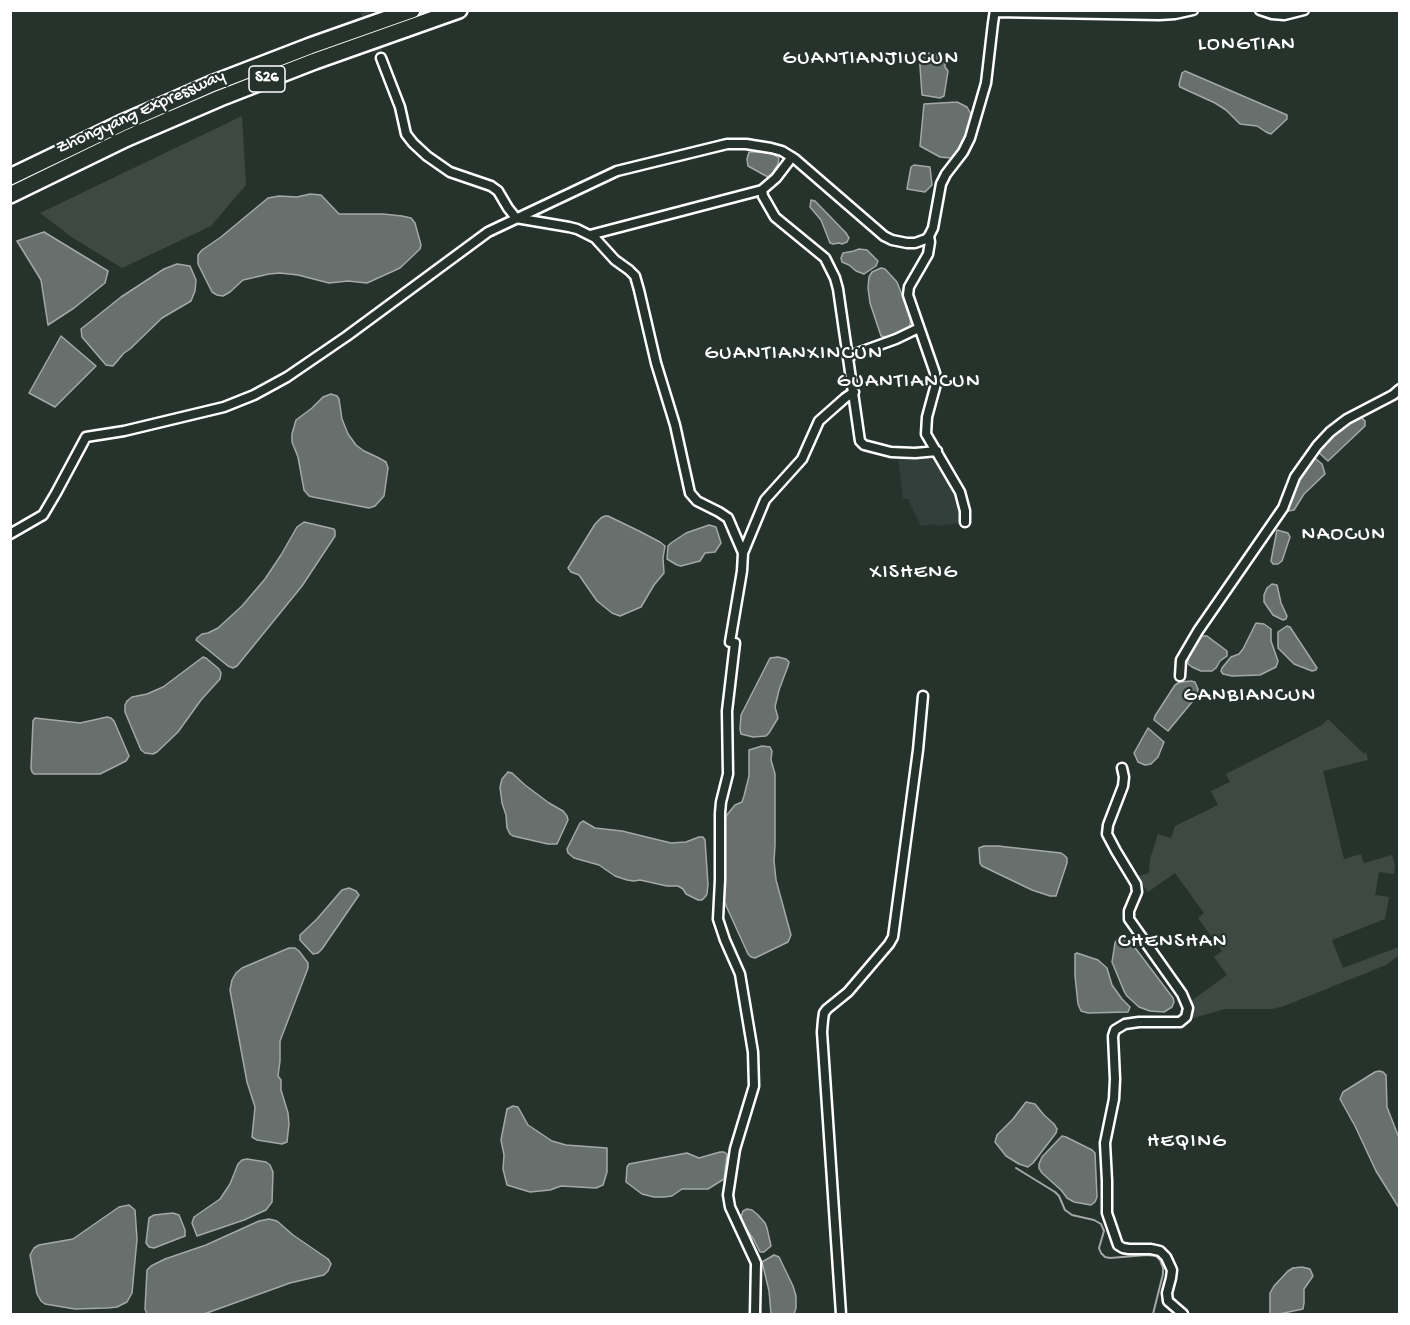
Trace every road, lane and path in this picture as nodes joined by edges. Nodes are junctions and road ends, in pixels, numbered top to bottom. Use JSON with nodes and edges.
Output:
{"nodes":[{"id":1,"x":412,"y":10,"type":"edge"},
{"id":2,"x":459,"y":10,"type":"edge"},
{"id":3,"x":1193,"y":10,"type":"edge"},
{"id":4,"x":1260,"y":10,"type":"edge"},
{"id":5,"x":1304,"y":10,"type":"edge"},
{"id":6,"x":995,"y":11,"type":"edge"},
{"id":7,"x":381,"y":58,"type":"tunnel mouth"},
{"id":8,"x":77,"y":153,"type":"junction"},
{"id":9,"x":792,"y":157,"type":"junction"},
{"id":10,"x":10,"y":177,"type":"edge"},
{"id":11,"x":762,"y":190,"type":"junction"},
{"id":12,"x":10,"y":195,"type":"edge"},
{"id":13,"x":516,"y":218,"type":"junction"},
{"id":14,"x":590,"y":235,"type":"junction"},
{"id":15,"x":929,"y":236,"type":"junction"},
{"id":16,"x":919,"y":328,"type":"junction"},
{"id":17,"x":849,"y":356,"type":"junction"},
{"id":18,"x":1400,"y":389,"type":"edge"},
{"id":19,"x":854,"y":392,"type":"junction"},
{"id":20,"x":937,"y":451,"type":"junction"},
{"id":21,"x":965,"y":522,"type":"dead end"},
{"id":22,"x":10,"y":534,"type":"edge"},
{"id":23,"x":743,"y":552,"type":"junction"},
{"id":24,"x":1180,"y":676,"type":"dead end"},
{"id":25,"x":923,"y":696,"type":"dead end"},
{"id":26,"x":1122,"y":768,"type":"dead end"},
{"id":27,"x":755,"y":1314,"type":"edge"},
{"id":28,"x":841,"y":1314,"type":"edge"},
{"id":29,"x":1183,"y":1314,"type":"edge"}],
"edges":[{"from":1,"to":8,"type":"highway","name":"Zhongyang Expressway","number":"S26"},
{"from":2,"to":8,"type":"highway","name":"Zhongyang Expressway","number":"S26"},
{"from":3,"to":6,"type":"street"},
{"from":4,"to":5,"type":"street"},
{"from":6,"to":15,"type":"street"},
{"from":7,"to":13,"type":"street"},
{"from":8,"to":10,"type":"highway","name":"Zhongyang Expressway","number":"S26"},
{"from":8,"to":12,"type":"highway","name":"Zhongyang Expressway","number":"S26"},
{"from":9,"to":11,"type":"street"},
{"from":9,"to":13,"type":"street"},
{"from":9,"to":15,"type":"street"},
{"from":11,"to":14,"type":"street"},
{"from":11,"to":17,"type":"street"},
{"from":13,"to":14,"type":"street"},
{"from":13,"to":22,"type":"street"},
{"from":14,"to":23,"type":"street"},
{"from":15,"to":16,"type":"street"},
{"from":16,"to":17,"type":"street"},
{"from":16,"to":20,"type":"street"},
{"from":17,"to":19,"type":"street"},
{"from":18,"to":24,"type":"street"},
{"from":19,"to":20,"type":"street"},
{"from":19,"to":23,"type":"street"},
{"from":20,"to":21,"type":"street"},
{"from":23,"to":27,"type":"street"},
{"from":25,"to":28,"type":"street"},
{"from":26,"to":29,"type":"street"}]}
